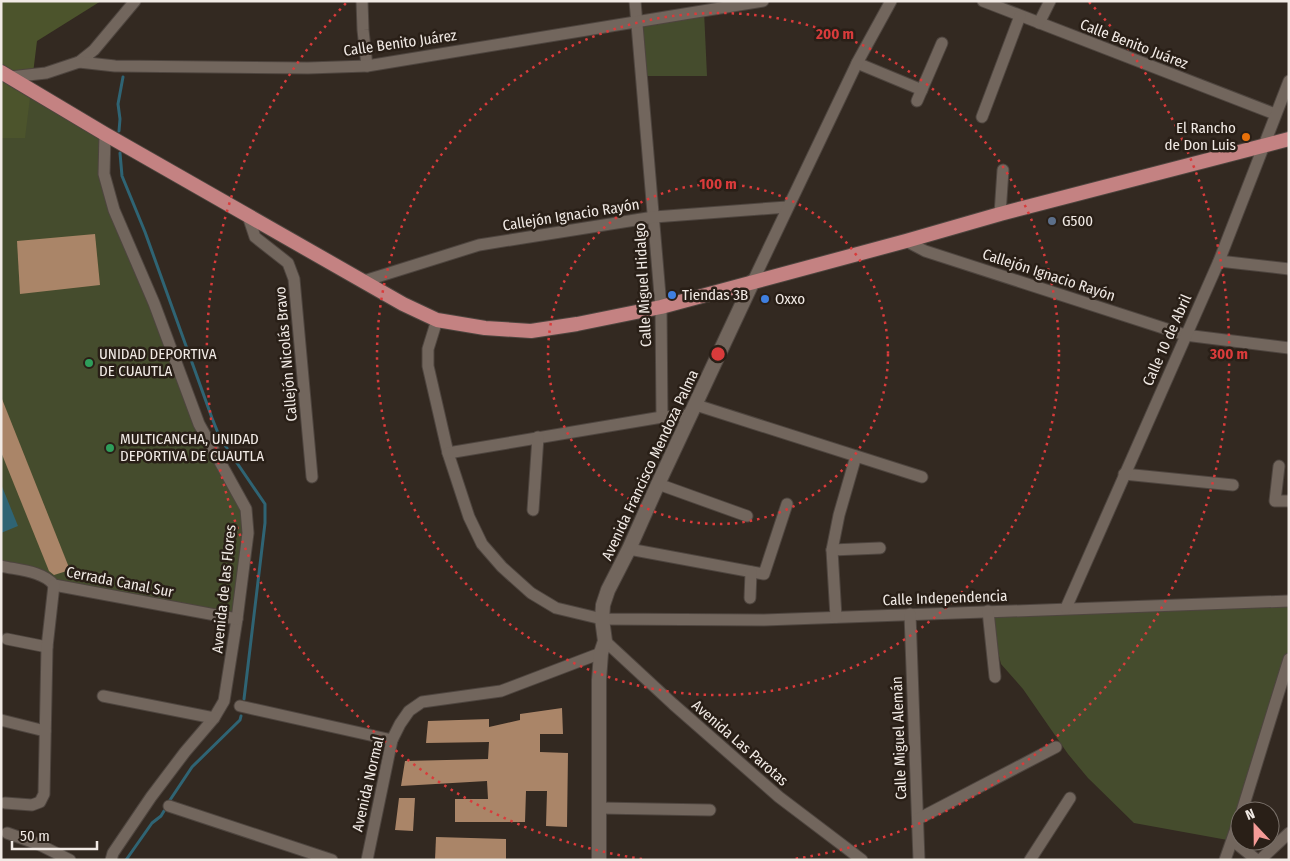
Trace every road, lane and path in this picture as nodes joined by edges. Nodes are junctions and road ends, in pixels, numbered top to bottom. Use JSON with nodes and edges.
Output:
{"nodes":[{"id":1,"x":135,"y":1,"type":"edge"},
{"id":2,"x":362,"y":1,"type":"edge"},
{"id":3,"x":635,"y":1,"type":"edge"},
{"id":4,"x":763,"y":1,"type":"edge"},
{"id":5,"x":891,"y":1,"type":"edge"},
{"id":6,"x":983,"y":1,"type":"edge"},
{"id":7,"x":1050,"y":1,"type":"edge"},
{"id":8,"x":1020,"y":16,"type":"junction"},
{"id":9,"x":636,"y":22,"type":"junction"},
{"id":10,"x":1039,"y":23,"type":"junction"},
{"id":11,"x":942,"y":43,"type":"dead end"},
{"id":12,"x":79,"y":62,"type":"junction"},
{"id":13,"x":857,"y":63,"type":"junction"},
{"id":14,"x":367,"y":66,"type":"junction"},
{"id":15,"x":5,"y":75,"type":"edge"},
{"id":16,"x":1289,"y":81,"type":"edge"},
{"id":17,"x":1275,"y":114,"type":"junction"},
{"id":18,"x":982,"y":117,"type":"dead end"},
{"id":19,"x":105,"y":134,"type":"junction"},
{"id":20,"x":1289,"y":140,"type":"edge"},
{"id":21,"x":1263,"y":146,"type":"junction"},
{"id":22,"x":1003,"y":170,"type":"dead end"},
{"id":23,"x":787,"y":207,"type":"junction"},
{"id":24,"x":1000,"y":214,"type":"junction"},
{"id":25,"x":248,"y":216,"type":"junction"},
{"id":26,"x":654,"y":217,"type":"junction"},
{"id":27,"x":906,"y":241,"type":"junction"},
{"id":28,"x":1219,"y":261,"type":"junction"},
{"id":29,"x":1289,"y":269,"type":"edge"},
{"id":30,"x":364,"y":281,"type":"junction"},
{"id":31,"x":753,"y":281,"type":"junction"},
{"id":32,"x":661,"y":307,"type":"junction"},
{"id":33,"x":437,"y":320,"type":"junction"},
{"id":34,"x":1185,"y":335,"type":"junction"},
{"id":35,"x":1289,"y":348,"type":"edge"},
{"id":36,"x":693,"y":410,"type":"junction"},
{"id":37,"x":662,"y":417,"type":"junction"},
{"id":38,"x":538,"y":437,"type":"junction"},
{"id":39,"x":448,"y":453,"type":"junction"},
{"id":40,"x":856,"y":456,"type":"junction"},
{"id":41,"x":1279,"y":466,"type":"dead end"},
{"id":42,"x":1124,"y":474,"type":"junction"},
{"id":43,"x":312,"y":477,"type":"dead end"},
{"id":44,"x":922,"y":477,"type":"dead end"},
{"id":45,"x":658,"y":484,"type":"junction"},
{"id":46,"x":1233,"y":485,"type":"dead end"},
{"id":47,"x":1289,"y":501,"type":"edge"},
{"id":48,"x":787,"y":504,"type":"dead end"},
{"id":49,"x":533,"y":510,"type":"dead end"},
{"id":50,"x":747,"y":516,"type":"dead end"},
{"id":51,"x":880,"y":548,"type":"dead end"},
{"id":52,"x":629,"y":549,"type":"junction"},
{"id":53,"x":832,"y":550,"type":"junction"},
{"id":54,"x":1,"y":566,"type":"edge"},
{"id":55,"x":750,"y":572,"type":"junction"},
{"id":56,"x":54,"y":585,"type":"junction"},
{"id":57,"x":750,"y":598,"type":"dead end"},
{"id":58,"x":1289,"y":601,"type":"edge"},
{"id":59,"x":1066,"y":608,"type":"junction"},
{"id":60,"x":988,"y":611,"type":"junction"},
{"id":61,"x":910,"y":614,"type":"junction"},
{"id":62,"x":836,"y":617,"type":"junction"},
{"id":63,"x":237,"y":619,"type":"junction"},
{"id":64,"x":602,"y":619,"type":"junction"},
{"id":65,"x":7,"y":639,"type":"dead end"},
{"id":66,"x":47,"y":647,"type":"junction"},
{"id":67,"x":603,"y":647,"type":"junction"},
{"id":68,"x":1289,"y":660,"type":"edge"},
{"id":69,"x":995,"y":677,"type":"dead end"},
{"id":70,"x":103,"y":696,"type":"dead end"},
{"id":71,"x":240,"y":706,"type":"dead end"},
{"id":72,"x":214,"y":718,"type":"junction"},
{"id":73,"x":1,"y":720,"type":"edge"},
{"id":74,"x":45,"y":731,"type":"junction"},
{"id":75,"x":392,"y":740,"type":"junction"},
{"id":76,"x":1056,"y":747,"type":"dead end"},
{"id":77,"x":1070,"y":798,"type":"dead end"},
{"id":78,"x":1245,"y":801,"type":"edge"},
{"id":79,"x":5,"y":803,"type":"dead end"},
{"id":80,"x":169,"y":806,"type":"dead end"},
{"id":81,"x":599,"y":808,"type":"junction"},
{"id":82,"x":710,"y":810,"type":"dead end"},
{"id":83,"x":918,"y":819,"type":"junction"},
{"id":84,"x":7,"y":833,"type":"dead end"},
{"id":85,"x":1289,"y":833,"type":"edge"},
{"id":86,"x":1230,"y":848,"type":"edge"},
{"id":87,"x":1247,"y":851,"type":"edge"},
{"id":88,"x":68,"y":859,"type":"edge"},
{"id":89,"x":111,"y":860,"type":"edge"},
{"id":90,"x":332,"y":860,"type":"edge"},
{"id":91,"x":367,"y":860,"type":"edge"},
{"id":92,"x":599,"y":860,"type":"edge"},
{"id":93,"x":862,"y":860,"type":"edge"},
{"id":94,"x":919,"y":860,"type":"edge"},
{"id":95,"x":1030,"y":860,"type":"edge"},
{"id":96,"x":1225,"y":860,"type":"edge"},
{"id":97,"x":1259,"y":860,"type":"edge"}],
"edges":[{"from":1,"to":12,"type":"street"},
{"from":2,"to":14,"type":"street"},
{"from":3,"to":9,"type":"street","name":"Calle Miguel Hidalgo"},
{"from":4,"to":9,"type":"street","name":"Calle Benito Juárez"},
{"from":5,"to":13,"type":"street","name":"Avenida Francisco Mendoza Palma"},
{"from":6,"to":8,"type":"street","name":"Calle Benito Juárez"},
{"from":7,"to":10,"type":"street"},
{"from":8,"to":10,"type":"street","name":"Calle Benito Juárez"},
{"from":8,"to":18,"type":"street"},
{"from":9,"to":14,"type":"street","name":"Calle Benito Juárez"},
{"from":9,"to":26,"type":"street","name":"Calle Miguel Hidalgo"},
{"from":10,"to":17,"type":"street","name":"Calle Benito Juárez"},
{"from":11,"to":13,"type":"street"},
{"from":12,"to":14,"type":"street","name":"Calle Benito Juárez"},
{"from":12,"to":15,"type":"street","name":"Calle Benito Juárez"},
{"from":13,"to":23,"type":"street","name":"Avenida Francisco Mendoza Palma"},
{"from":15,"to":19,"type":"main road"},
{"from":16,"to":17,"type":"street","name":"Calle 10 de Abril"},
{"from":17,"to":21,"type":"street","name":"Calle 10 de Abril"},
{"from":19,"to":25,"type":"main road"},
{"from":19,"to":63,"type":"street","name":"Avenida de las Flores"},
{"from":20,"to":21,"type":"main road"},
{"from":21,"to":24,"type":"main road"},
{"from":21,"to":28,"type":"street","name":"Calle 10 de Abril"},
{"from":22,"to":24,"type":"street"},
{"from":23,"to":26,"type":"street","name":"Callejón Ignacio Rayón"},
{"from":23,"to":31,"type":"street","name":"Avenida Francisco Mendoza Palma"},
{"from":24,"to":27,"type":"main road"},
{"from":25,"to":30,"type":"main road"},
{"from":25,"to":43,"type":"street","name":"Callejón Nicolás Bravo"},
{"from":26,"to":30,"type":"street","name":"Callejón Ignacio Rayón"},
{"from":26,"to":32,"type":"street","name":"Calle Miguel Hidalgo"},
{"from":27,"to":31,"type":"main road"},
{"from":27,"to":34,"type":"street","name":"Callejón Ignacio Rayón"},
{"from":28,"to":29,"type":"street"},
{"from":28,"to":34,"type":"street","name":"Calle 10 de Abril"},
{"from":30,"to":33,"type":"main road"},
{"from":31,"to":32,"type":"main road"},
{"from":31,"to":36,"type":"street","name":"Avenida Francisco Mendoza Palma"},
{"from":32,"to":33,"type":"main road"},
{"from":32,"to":37,"type":"street","name":"Calle Miguel Hidalgo"},
{"from":33,"to":39,"type":"street","name":"Calle Independencia"},
{"from":34,"to":35,"type":"street","name":"Callejón Ignacio Rayón"},
{"from":34,"to":42,"type":"street","name":"Calle 10 de Abril"},
{"from":36,"to":37,"type":"street"},
{"from":36,"to":40,"type":"street"},
{"from":36,"to":45,"type":"street","name":"Avenida Francisco Mendoza Palma"},
{"from":37,"to":38,"type":"street"},
{"from":38,"to":39,"type":"street"},
{"from":38,"to":49,"type":"street"},
{"from":39,"to":64,"type":"street","name":"Calle Independencia"},
{"from":40,"to":44,"type":"street"},
{"from":40,"to":53,"type":"street"},
{"from":41,"to":47,"type":"street"},
{"from":42,"to":46,"type":"street"},
{"from":42,"to":59,"type":"street","name":"Calle 10 de Abril"},
{"from":45,"to":50,"type":"street"},
{"from":45,"to":52,"type":"street","name":"Avenida Francisco Mendoza Palma"},
{"from":48,"to":55,"type":"street"},
{"from":51,"to":53,"type":"street"},
{"from":52,"to":55,"type":"street"},
{"from":52,"to":64,"type":"street","name":"Avenida Francisco Mendoza Palma"},
{"from":53,"to":62,"type":"street"},
{"from":54,"to":56,"type":"street","name":"Cerrada Canal Sur"},
{"from":55,"to":57,"type":"street"},
{"from":56,"to":63,"type":"street","name":"Cerrada Canal Sur"},
{"from":56,"to":66,"type":"street"},
{"from":58,"to":59,"type":"street","name":"Calle Independencia"},
{"from":59,"to":60,"type":"street","name":"Calle Independencia"},
{"from":60,"to":61,"type":"street","name":"Calle Independencia"},
{"from":60,"to":69,"type":"street"},
{"from":61,"to":62,"type":"street","name":"Calle Independencia"},
{"from":61,"to":83,"type":"street","name":"Calle Miguel Alemán"},
{"from":62,"to":64,"type":"street","name":"Calle Independencia"},
{"from":63,"to":72,"type":"street","name":"Avenida de las Flores"},
{"from":64,"to":67,"type":"street","name":"Avenida Francisco Mendoza Palma"},
{"from":65,"to":66,"type":"street"},
{"from":66,"to":74,"type":"street"},
{"from":67,"to":75,"type":"street","name":"Avenida Normal"},
{"from":67,"to":81,"type":"street","name":"Avenida Francisco Mendoza Palma"},
{"from":67,"to":93,"type":"street","name":"Avenida Las Parotas"},
{"from":68,"to":78,"type":"street"},
{"from":70,"to":72,"type":"street"},
{"from":71,"to":75,"type":"street"},
{"from":72,"to":89,"type":"street","name":"Avenida de las Flores"},
{"from":73,"to":74,"type":"street"},
{"from":74,"to":79,"type":"street"},
{"from":75,"to":91,"type":"street","name":"Avenida Normal"},
{"from":76,"to":83,"type":"street"},
{"from":77,"to":95,"type":"street"},
{"from":80,"to":90,"type":"street"},
{"from":81,"to":82,"type":"street"},
{"from":81,"to":92,"type":"street","name":"Avenida Francisco Mendoza Palma"},
{"from":83,"to":94,"type":"street","name":"Calle Miguel Alemán"},
{"from":84,"to":88,"type":"street"},
{"from":85,"to":97,"type":"street"},
{"from":86,"to":96,"type":"street"},
{"from":87,"to":97,"type":"street"}]}
